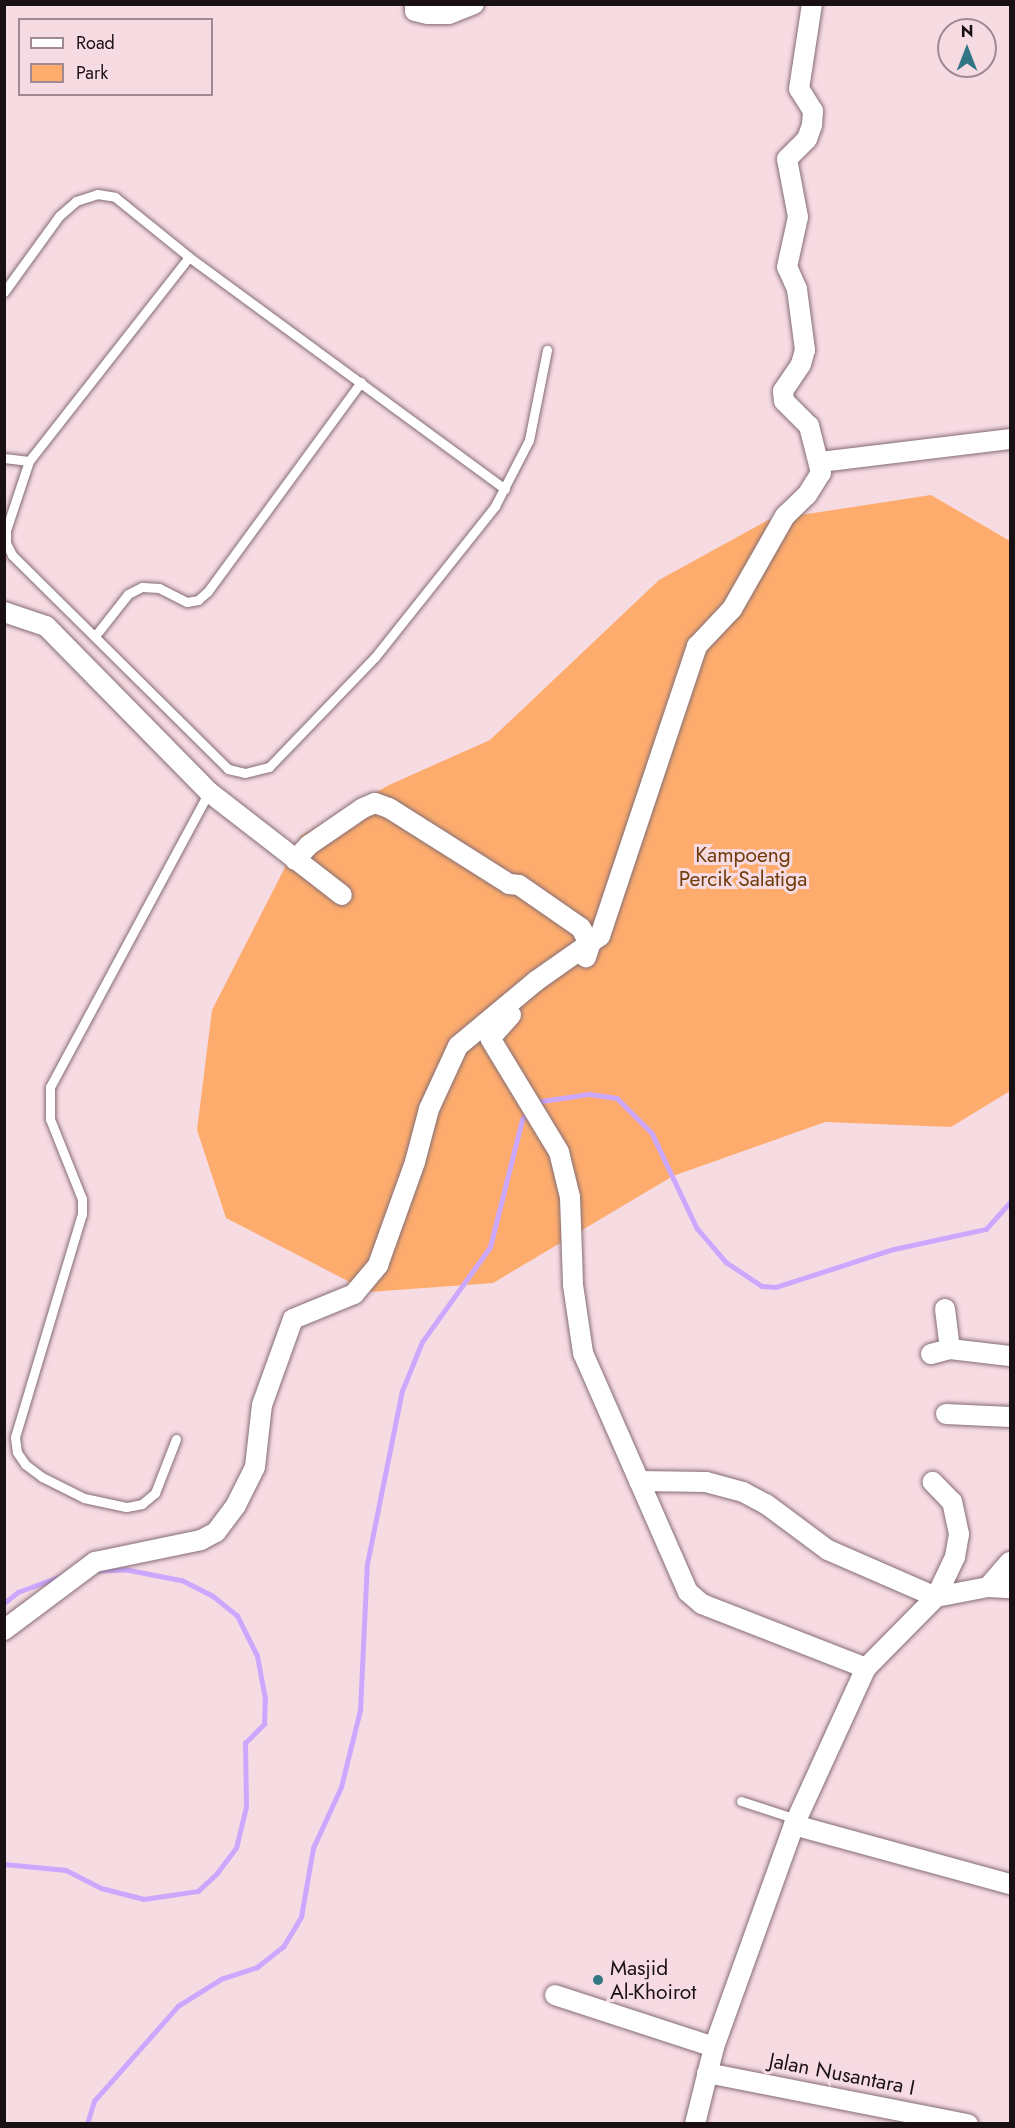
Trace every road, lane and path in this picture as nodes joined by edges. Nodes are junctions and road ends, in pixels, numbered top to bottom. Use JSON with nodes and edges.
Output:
{"nodes":[{"id":1,"x":415,"y":4,"type":"edge"},
{"id":2,"x":474,"y":4,"type":"edge"},
{"id":3,"x":812,"y":4,"type":"edge"},
{"id":4,"x":189,"y":257,"type":"junction"},
{"id":5,"x":4,"y":292,"type":"edge"},
{"id":6,"x":547,"y":350,"type":"dead end"},
{"id":7,"x":362,"y":382,"type":"junction"},
{"id":8,"x":1011,"y":439,"type":"edge"},
{"id":9,"x":4,"y":458,"type":"edge"},
{"id":10,"x":29,"y":461,"type":"junction"},
{"id":11,"x":820,"y":462,"type":"junction"},
{"id":12,"x":505,"y":489,"type":"junction"},
{"id":13,"x":4,"y":612,"type":"edge"},
{"id":14,"x":94,"y":636,"type":"junction"},
{"id":15,"x":209,"y":792,"type":"junction"},
{"id":16,"x":296,"y":860,"type":"junction"},
{"id":17,"x":342,"y":895,"type":"dead end"},
{"id":18,"x":590,"y":945,"type":"junction"},
{"id":19,"x":945,"y":1309,"type":"dead end"},
{"id":20,"x":1011,"y":1356,"type":"edge"},
{"id":21,"x":946,"y":1414,"type":"dead end"},
{"id":22,"x":1011,"y":1418,"type":"edge"},
{"id":23,"x":176,"y":1439,"type":"dead end"},
{"id":24,"x":639,"y":1481,"type":"junction"},
{"id":25,"x":933,"y":1482,"type":"dead end"},
{"id":26,"x":1011,"y":1562,"type":"edge"},
{"id":27,"x":988,"y":1587,"type":"junction"},
{"id":28,"x":1011,"y":1588,"type":"edge"},
{"id":29,"x":936,"y":1597,"type":"junction"},
{"id":30,"x":4,"y":1630,"type":"edge"},
{"id":31,"x":866,"y":1668,"type":"junction"},
{"id":32,"x":741,"y":1801,"type":"dead end"},
{"id":33,"x":795,"y":1822,"type":"junction"},
{"id":34,"x":1011,"y":1884,"type":"edge"},
{"id":35,"x":555,"y":1995,"type":"dead end"},
{"id":36,"x":714,"y":2047,"type":"junction"},
{"id":37,"x":707,"y":2073,"type":"junction"},
{"id":38,"x":870,"y":2114,"type":"edge"},
{"id":39,"x":695,"y":2124,"type":"edge"},
{"id":40,"x":968,"y":2124,"type":"edge"}],
"edges":[{"from":1,"to":2,"type":"street"},
{"from":3,"to":11,"type":"street"},
{"from":4,"to":5,"type":"lane"},
{"from":4,"to":7,"type":"lane"},
{"from":4,"to":10,"type":"lane"},
{"from":6,"to":12,"type":"lane"},
{"from":7,"to":12,"type":"lane"},
{"from":7,"to":14,"type":"lane"},
{"from":8,"to":11,"type":"street"},
{"from":9,"to":10,"type":"lane"},
{"from":10,"to":14,"type":"lane"},
{"from":11,"to":18,"type":"street"},
{"from":12,"to":14,"type":"lane"},
{"from":13,"to":15,"type":"street"},
{"from":15,"to":16,"type":"street"},
{"from":15,"to":23,"type":"lane"},
{"from":16,"to":17,"type":"street"},
{"from":16,"to":18,"type":"street"},
{"from":18,"to":24,"type":"street"},
{"from":18,"to":30,"type":"street"},
{"from":19,"to":20,"type":"street"},
{"from":21,"to":22,"type":"street"},
{"from":24,"to":29,"type":"street"},
{"from":24,"to":31,"type":"street"},
{"from":25,"to":29,"type":"street"},
{"from":26,"to":27,"type":"street"},
{"from":27,"to":28,"type":"street"},
{"from":27,"to":29,"type":"street"},
{"from":29,"to":31,"type":"street"},
{"from":31,"to":33,"type":"street"},
{"from":32,"to":33,"type":"lane"},
{"from":33,"to":34,"type":"street"},
{"from":33,"to":36,"type":"street"},
{"from":35,"to":36,"type":"street"},
{"from":36,"to":37,"type":"street"},
{"from":37,"to":38,"type":"street","name":"Jalan Nusantara I"},
{"from":37,"to":39,"type":"street"},
{"from":38,"to":40,"type":"street","name":"Jalan Nusantara I"}]}
